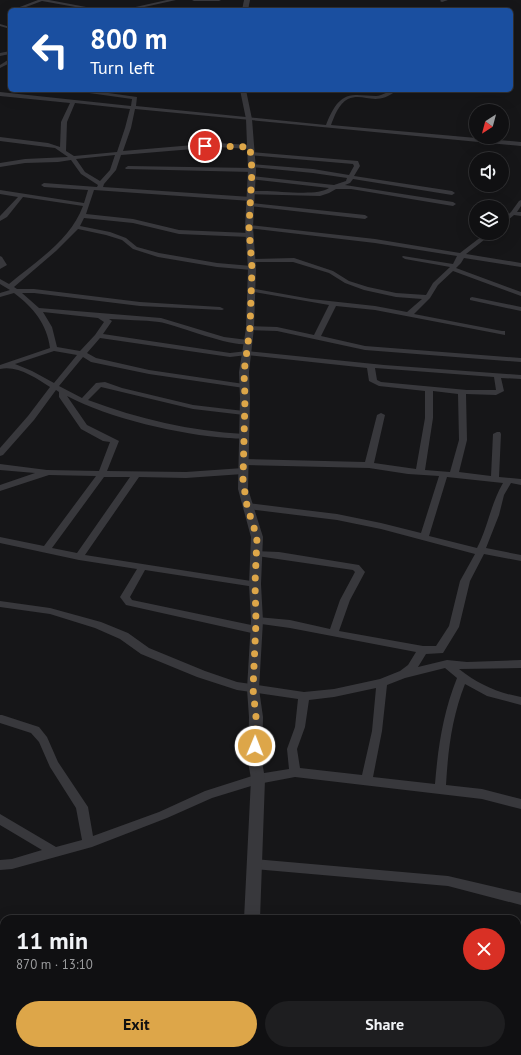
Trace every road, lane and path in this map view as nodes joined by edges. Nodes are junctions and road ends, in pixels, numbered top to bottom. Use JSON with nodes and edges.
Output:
{"nodes":[{"id":1,"x":42,"y":0,"type":"edge"},
{"id":2,"x":174,"y":0,"type":"edge"},
{"id":3,"x":194,"y":0,"type":"edge"},
{"id":4,"x":219,"y":0,"type":"edge"},
{"id":5,"x":56,"y":1,"type":"edge"},
{"id":6,"x":93,"y":2,"type":"dead end"},
{"id":7,"x":138,"y":7,"type":"junction"},
{"id":8,"x":20,"y":8,"type":"edge"},
{"id":9,"x":87,"y":8,"type":"edge"},
{"id":10,"x":91,"y":8,"type":"edge"},
{"id":11,"x":133,"y":8,"type":"edge"},
{"id":12,"x":143,"y":8,"type":"edge"},
{"id":13,"x":96,"y":92,"type":"edge"},
{"id":14,"x":243,"y":92,"type":"edge"},
{"id":15,"x":390,"y":92,"type":"edge"},
{"id":16,"x":0,"y":94,"type":"edge"},
{"id":17,"x":73,"y":102,"type":"junction"},
{"id":18,"x":132,"y":108,"type":"junction"},
{"id":19,"x":249,"y":119,"type":"junction"},
{"id":20,"x":328,"y":126,"type":"junction"},
{"id":21,"x":0,"y":139,"type":"edge"},
{"id":22,"x":521,"y":144,"type":"edge"},
{"id":23,"x":251,"y":150,"type":"junction"},
{"id":24,"x":63,"y":152,"type":"junction"},
{"id":25,"x":119,"y":153,"type":"junction"},
{"id":26,"x":73,"y":158,"type":"junction"},
{"id":27,"x":0,"y":165,"type":"edge"},
{"id":28,"x":128,"y":168,"type":"dead end"},
{"id":29,"x":252,"y":171,"type":"junction"},
{"id":30,"x":351,"y":177,"type":"junction"},
{"id":31,"x":0,"y":185,"type":"edge"},
{"id":32,"x":44,"y":185,"type":"dead end"},
{"id":33,"x":100,"y":187,"type":"junction"},
{"id":34,"x":335,"y":187,"type":"junction"},
{"id":35,"x":91,"y":189,"type":"junction"},
{"id":36,"x":0,"y":192,"type":"edge"},
{"id":37,"x":452,"y":192,"type":"dead end"},
{"id":38,"x":14,"y":194,"type":"junction"},
{"id":39,"x":22,"y":195,"type":"junction"},
{"id":40,"x":251,"y":199,"type":"junction"},
{"id":41,"x":521,"y":202,"type":"edge"},
{"id":42,"x":453,"y":204,"type":"dead end"},
{"id":43,"x":85,"y":205,"type":"junction"},
{"id":44,"x":513,"y":213,"type":"junction"},
{"id":45,"x":521,"y":214,"type":"edge"},
{"id":46,"x":82,"y":216,"type":"junction"},
{"id":47,"x":365,"y":217,"type":"dead end"},
{"id":48,"x":509,"y":217,"type":"edge"},
{"id":49,"x":0,"y":219,"type":"edge"},
{"id":50,"x":76,"y":227,"type":"junction"},
{"id":51,"x":249,"y":231,"type":"junction"},
{"id":52,"x":481,"y":240,"type":"edge"},
{"id":53,"x":461,"y":255,"type":"junction"},
{"id":54,"x":405,"y":257,"type":"dead end"},
{"id":55,"x":0,"y":258,"type":"edge"},
{"id":56,"x":251,"y":264,"type":"junction"},
{"id":57,"x":521,"y":265,"type":"edge"},
{"id":58,"x":0,"y":268,"type":"edge"},
{"id":59,"x":453,"y":268,"type":"junction"},
{"id":60,"x":0,"y":281,"type":"edge"},
{"id":61,"x":12,"y":289,"type":"junction"},
{"id":62,"x":250,"y":290,"type":"junction"},
{"id":63,"x":521,"y":294,"type":"edge"},
{"id":64,"x":0,"y":295,"type":"edge"},
{"id":65,"x":428,"y":297,"type":"junction"},
{"id":66,"x":472,"y":299,"type":"dead end"},
{"id":67,"x":333,"y":304,"type":"junction"},
{"id":68,"x":220,"y":309,"type":"dead end"},
{"id":69,"x":521,"y":309,"type":"edge"},
{"id":70,"x":39,"y":310,"type":"junction"},
{"id":71,"x":408,"y":315,"type":"junction"},
{"id":72,"x":100,"y":316,"type":"junction"},
{"id":73,"x":250,"y":328,"type":"junction"},
{"id":74,"x":502,"y":333,"type":"dead end"},
{"id":75,"x":98,"y":336,"type":"junction"},
{"id":76,"x":317,"y":337,"type":"junction"},
{"id":77,"x":247,"y":348,"type":"junction"},
{"id":78,"x":54,"y":349,"type":"junction"},
{"id":79,"x":82,"y":354,"type":"junction"},
{"id":80,"x":521,"y":360,"type":"edge"},
{"id":81,"x":9,"y":365,"type":"junction"},
{"id":82,"x":371,"y":366,"type":"junction"},
{"id":83,"x":0,"y":367,"type":"edge"},
{"id":84,"x":497,"y":375,"type":"junction"},
{"id":85,"x":521,"y":377,"type":"edge"},
{"id":86,"x":55,"y":386,"type":"junction"},
{"id":87,"x":244,"y":386,"type":"junction"},
{"id":88,"x":429,"y":388,"type":"junction"},
{"id":89,"x":63,"y":391,"type":"junction"},
{"id":90,"x":462,"y":393,"type":"junction"},
{"id":91,"x":83,"y":401,"type":"junction"},
{"id":92,"x":244,"y":413,"type":"junction"},
{"id":93,"x":381,"y":415,"type":"dead end"},
{"id":94,"x":497,"y":434,"type":"dead end"},
{"id":95,"x":244,"y":436,"type":"junction"},
{"id":96,"x":0,"y":453,"type":"edge"},
{"id":97,"x":370,"y":466,"type":"junction"},
{"id":98,"x":0,"y":467,"type":"edge"},
{"id":99,"x":243,"y":467,"type":"junction"},
{"id":100,"x":48,"y":472,"type":"junction"},
{"id":101,"x":420,"y":472,"type":"junction"},
{"id":102,"x":444,"y":473,"type":"junction"},
{"id":103,"x":102,"y":474,"type":"junction"},
{"id":104,"x":454,"y":474,"type":"junction"},
{"id":105,"x":136,"y":475,"type":"junction"},
{"id":106,"x":495,"y":479,"type":"junction"},
{"id":107,"x":508,"y":481,"type":"junction"},
{"id":108,"x":521,"y":482,"type":"edge"},
{"id":109,"x":0,"y":488,"type":"edge"},
{"id":110,"x":247,"y":506,"type":"junction"},
{"id":111,"x":424,"y":537,"type":"junction"},
{"id":112,"x":0,"y":540,"type":"edge"},
{"id":113,"x":46,"y":550,"type":"junction"},
{"id":114,"x":480,"y":551,"type":"junction"},
{"id":115,"x":257,"y":553,"type":"junction"},
{"id":116,"x":79,"y":557,"type":"junction"},
{"id":117,"x":521,"y":558,"type":"edge"},
{"id":118,"x":143,"y":566,"type":"junction"},
{"id":119,"x":255,"y":584,"type":"junction"},
{"id":120,"x":0,"y":604,"type":"edge"},
{"id":121,"x":256,"y":625,"type":"junction"},
{"id":122,"x":333,"y":632,"type":"junction"},
{"id":123,"x":424,"y":650,"type":"junction"},
{"id":124,"x":447,"y":664,"type":"junction"},
{"id":125,"x":521,"y":664,"type":"edge"},
{"id":126,"x":404,"y":674,"type":"junction"},
{"id":127,"x":462,"y":678,"type":"junction"},
{"id":128,"x":382,"y":683,"type":"junction"},
{"id":129,"x":253,"y":689,"type":"junction"},
{"id":130,"x":304,"y":696,"type":"junction"},
{"id":131,"x":521,"y":701,"type":"edge"},
{"id":132,"x":2,"y":719,"type":"dead end"},
{"id":133,"x":295,"y":772,"type":"junction"},
{"id":134,"x":258,"y":779,"type":"junction"},
{"id":135,"x":366,"y":781,"type":"junction"},
{"id":136,"x":440,"y":790,"type":"junction"},
{"id":137,"x":521,"y":804,"type":"edge"},
{"id":138,"x":0,"y":819,"type":"edge"},
{"id":139,"x":88,"y":843,"type":"junction"},
{"id":140,"x":55,"y":852,"type":"junction"},
{"id":141,"x":254,"y":864,"type":"junction"},
{"id":142,"x":0,"y":865,"type":"edge"},
{"id":143,"x":521,"y":899,"type":"edge"},
{"id":144,"x":252,"y":915,"type":"edge"}],
"edges":[{"from":1,"to":5,"type":"street"},
{"from":1,"to":8,"type":"street"},
{"from":2,"to":7,"type":"street"},
{"from":3,"to":4,"type":"street"},
{"from":5,"to":9,"type":"street"},
{"from":6,"to":10,"type":"street"},
{"from":7,"to":11,"type":"street"},
{"from":7,"to":12,"type":"street"},
{"from":13,"to":18,"type":"street"},
{"from":14,"to":19,"type":"street"},
{"from":15,"to":20,"type":"street"},
{"from":16,"to":17,"type":"street"},
{"from":17,"to":18,"type":"street"},
{"from":17,"to":24,"type":"street"},
{"from":18,"to":19,"type":"street"},
{"from":18,"to":25,"type":"street"},
{"from":19,"to":20,"type":"street"},
{"from":19,"to":23,"type":"street"},
{"from":20,"to":22,"type":"street"},
{"from":21,"to":24,"type":"street"},
{"from":23,"to":25,"type":"street"},
{"from":23,"to":29,"type":"street"},
{"from":23,"to":30,"type":"street"},
{"from":24,"to":26,"type":"street"},
{"from":25,"to":26,"type":"street"},
{"from":25,"to":33,"type":"street"},
{"from":26,"to":27,"type":"street"},
{"from":26,"to":33,"type":"street"},
{"from":28,"to":29,"type":"street"},
{"from":29,"to":30,"type":"street"},
{"from":29,"to":34,"type":"street"},
{"from":29,"to":40,"type":"street"},
{"from":30,"to":34,"type":"street"},
{"from":30,"to":37,"type":"street"},
{"from":31,"to":38,"type":"street"},
{"from":32,"to":35,"type":"street"},
{"from":33,"to":35,"type":"street"},
{"from":33,"to":40,"type":"street"},
{"from":34,"to":40,"type":"street"},
{"from":34,"to":42,"type":"street"},
{"from":35,"to":43,"type":"street"},
{"from":36,"to":38,"type":"street"},
{"from":38,"to":39,"type":"street"},
{"from":39,"to":43,"type":"street"},
{"from":39,"to":49,"type":"street"},
{"from":40,"to":47,"type":"street"},
{"from":40,"to":51,"type":"street"},
{"from":41,"to":44,"type":"street"},
{"from":43,"to":46,"type":"street"},
{"from":44,"to":45,"type":"street"},
{"from":44,"to":48,"type":"street"},
{"from":46,"to":50,"type":"street"},
{"from":46,"to":51,"type":"street"},
{"from":50,"to":56,"type":"street"},
{"from":50,"to":61,"type":"street"},
{"from":51,"to":53,"type":"street"},
{"from":51,"to":56,"type":"street"},
{"from":52,"to":53,"type":"street"},
{"from":53,"to":57,"type":"street"},
{"from":53,"to":59,"type":"street"},
{"from":54,"to":59,"type":"street"},
{"from":55,"to":58,"type":"street"},
{"from":56,"to":62,"type":"street"},
{"from":56,"to":65,"type":"street"},
{"from":59,"to":63,"type":"street"},
{"from":59,"to":65,"type":"street"},
{"from":60,"to":61,"type":"street"},
{"from":61,"to":64,"type":"street"},
{"from":61,"to":68,"type":"street"},
{"from":61,"to":70,"type":"street"},
{"from":62,"to":67,"type":"street"},
{"from":62,"to":73,"type":"street"},
{"from":65,"to":71,"type":"street"},
{"from":66,"to":69,"type":"street"},
{"from":67,"to":71,"type":"street"},
{"from":67,"to":76,"type":"street"},
{"from":70,"to":72,"type":"street"},
{"from":70,"to":78,"type":"street"},
{"from":71,"to":74,"type":"street"},
{"from":72,"to":75,"type":"street"},
{"from":72,"to":77,"type":"street"},
{"from":73,"to":76,"type":"street"},
{"from":73,"to":77,"type":"street"},
{"from":75,"to":77,"type":"street"},
{"from":75,"to":79,"type":"street"},
{"from":76,"to":80,"type":"street"},
{"from":77,"to":82,"type":"street"},
{"from":77,"to":87,"type":"street"},
{"from":78,"to":79,"type":"street"},
{"from":78,"to":81,"type":"street"},
{"from":79,"to":86,"type":"street"},
{"from":79,"to":87,"type":"street"},
{"from":81,"to":83,"type":"street"},
{"from":81,"to":86,"type":"street"},
{"from":82,"to":84,"type":"street"},
{"from":82,"to":88,"type":"street"},
{"from":84,"to":85,"type":"street"},
{"from":84,"to":90,"type":"street"},
{"from":86,"to":89,"type":"street"},
{"from":86,"to":96,"type":"street"},
{"from":87,"to":92,"type":"street"},
{"from":88,"to":90,"type":"street"},
{"from":88,"to":101,"type":"street"},
{"from":89,"to":91,"type":"street"},
{"from":89,"to":103,"type":"street"},
{"from":90,"to":104,"type":"street"},
{"from":91,"to":92,"type":"street"},
{"from":91,"to":95,"type":"street"},
{"from":92,"to":95,"type":"street"},
{"from":93,"to":97,"type":"street"},
{"from":94,"to":106,"type":"street"},
{"from":95,"to":99,"type":"street"},
{"from":97,"to":99,"type":"street"},
{"from":97,"to":101,"type":"street"},
{"from":98,"to":100,"type":"street"},
{"from":99,"to":105,"type":"street"},
{"from":99,"to":110,"type":"street"},
{"from":100,"to":103,"type":"street"},
{"from":100,"to":109,"type":"street"},
{"from":101,"to":102,"type":"street"},
{"from":102,"to":104,"type":"street"},
{"from":102,"to":111,"type":"street"},
{"from":103,"to":105,"type":"street"},
{"from":103,"to":113,"type":"street"},
{"from":104,"to":106,"type":"street"},
{"from":105,"to":116,"type":"street"},
{"from":106,"to":107,"type":"street"},
{"from":107,"to":108,"type":"street"},
{"from":107,"to":114,"type":"street"},
{"from":110,"to":111,"type":"street"},
{"from":110,"to":115,"type":"street"},
{"from":111,"to":114,"type":"street"},
{"from":112,"to":113,"type":"street"},
{"from":113,"to":116,"type":"street"},
{"from":114,"to":117,"type":"street"},
{"from":114,"to":123,"type":"street"},
{"from":115,"to":119,"type":"street"},
{"from":115,"to":122,"type":"street"},
{"from":116,"to":118,"type":"street"},
{"from":118,"to":119,"type":"street"},
{"from":118,"to":121,"type":"street"},
{"from":119,"to":121,"type":"street"},
{"from":120,"to":129,"type":"street"},
{"from":121,"to":122,"type":"street"},
{"from":121,"to":129,"type":"street"},
{"from":122,"to":123,"type":"street"},
{"from":123,"to":126,"type":"street"},
{"from":124,"to":125,"type":"street"},
{"from":124,"to":126,"type":"street"},
{"from":124,"to":127,"type":"street"},
{"from":126,"to":128,"type":"street"},
{"from":127,"to":131,"type":"street"},
{"from":127,"to":136,"type":"street"},
{"from":128,"to":130,"type":"street"},
{"from":128,"to":135,"type":"street"},
{"from":129,"to":130,"type":"street"},
{"from":129,"to":134,"type":"street"},
{"from":130,"to":133,"type":"street"},
{"from":132,"to":139,"type":"street"},
{"from":133,"to":134,"type":"street"},
{"from":133,"to":135,"type":"street"},
{"from":134,"to":139,"type":"street"},
{"from":134,"to":141,"type":"street"},
{"from":135,"to":136,"type":"street"},
{"from":136,"to":137,"type":"street"},
{"from":138,"to":140,"type":"street"},
{"from":139,"to":140,"type":"street"},
{"from":140,"to":142,"type":"street"},
{"from":141,"to":143,"type":"street"},
{"from":141,"to":144,"type":"street"}]}
